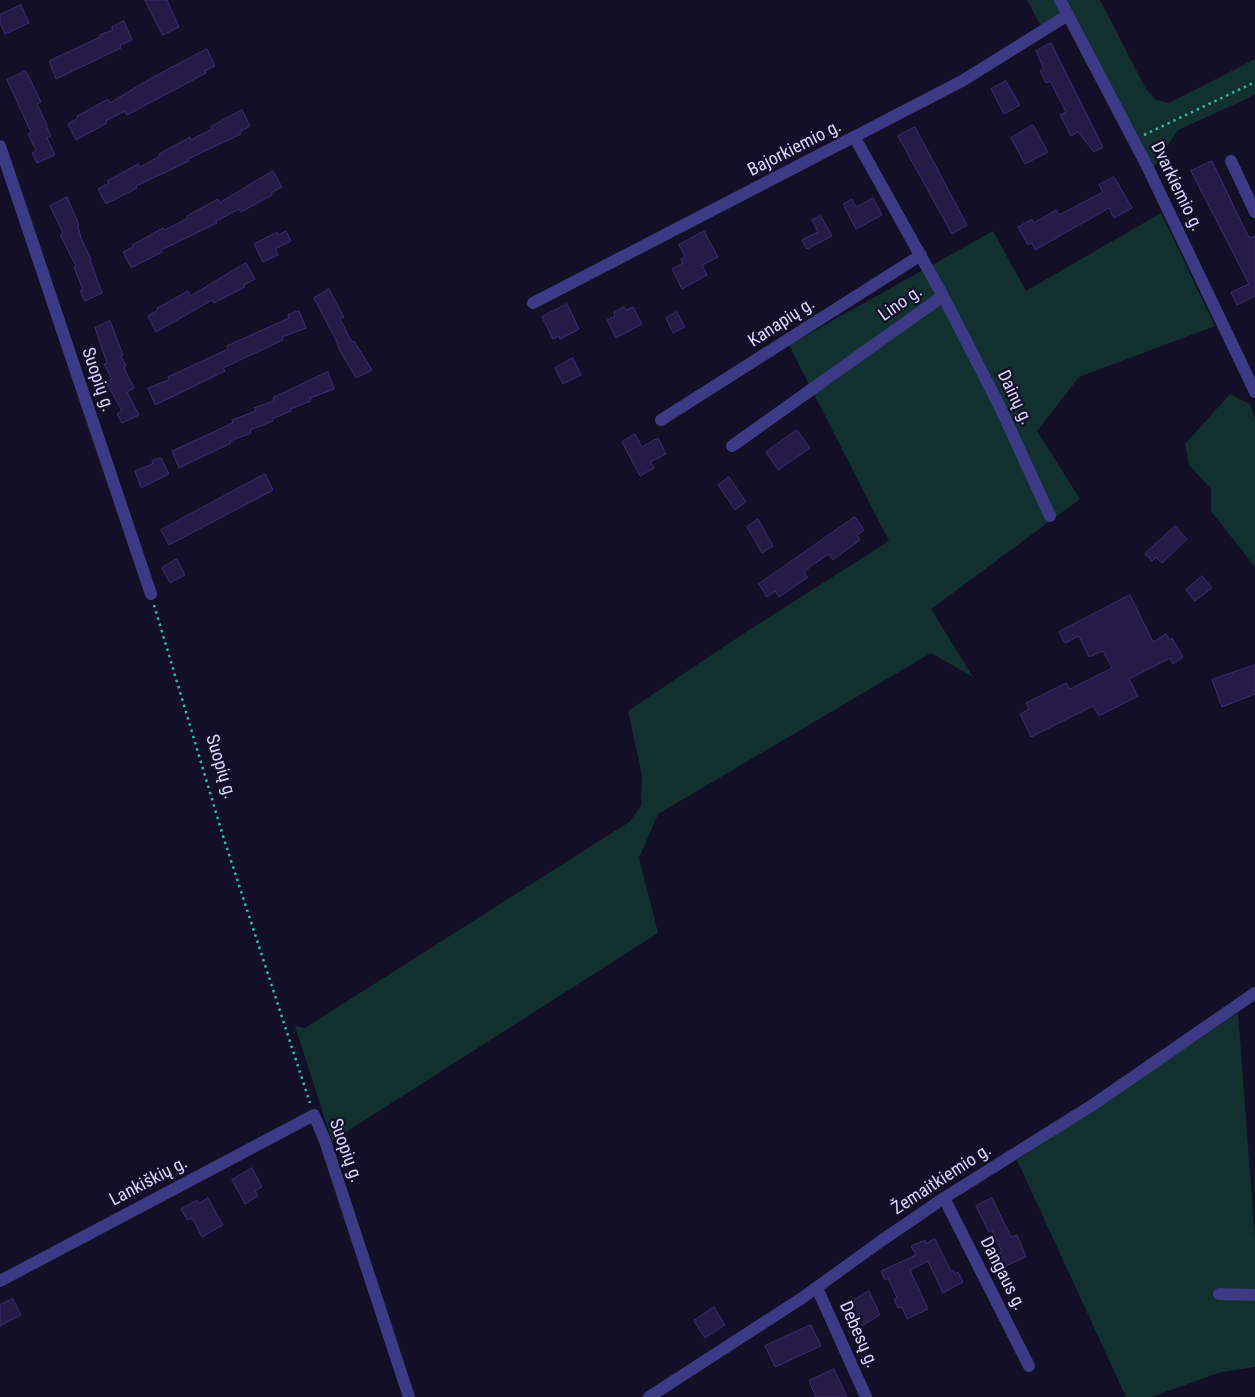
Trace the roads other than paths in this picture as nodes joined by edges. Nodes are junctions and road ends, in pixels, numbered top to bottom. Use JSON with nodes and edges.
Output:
{"nodes":[{"id":1,"x":1060,"y":0,"type":"edge"},
{"id":2,"x":1068,"y":16,"type":"junction"},
{"id":3,"x":856,"y":138,"type":"junction"},
{"id":4,"x":0,"y":146,"type":"edge"},
{"id":5,"x":1231,"y":161,"type":"dead end"},
{"id":6,"x":1255,"y":212,"type":"edge"},
{"id":7,"x":921,"y":255,"type":"junction"},
{"id":8,"x":943,"y":296,"type":"junction"},
{"id":9,"x":532,"y":303,"type":"dead end"},
{"id":10,"x":1255,"y":392,"type":"edge"},
{"id":11,"x":661,"y":420,"type":"dead end"},
{"id":12,"x":732,"y":446,"type":"dead end"},
{"id":13,"x":1050,"y":516,"type":"dead end"},
{"id":14,"x":150,"y":594,"type":"road end"},
{"id":15,"x":1255,"y":994,"type":"edge"},
{"id":16,"x":314,"y":1115,"type":"joint"},
{"id":17,"x":944,"y":1198,"type":"junction"},
{"id":18,"x":0,"y":1280,"type":"edge"},
{"id":19,"x":817,"y":1288,"type":"junction"},
{"id":20,"x":1219,"y":1294,"type":"dead end"},
{"id":21,"x":1255,"y":1295,"type":"edge"},
{"id":22,"x":1029,"y":1366,"type":"dead end"},
{"id":23,"x":409,"y":1397,"type":"edge"},
{"id":24,"x":649,"y":1397,"type":"edge"},
{"id":25,"x":866,"y":1397,"type":"edge"}],
"edges":[{"from":1,"to":2,"type":"street","name":"Dvarkiemio g."},
{"from":2,"to":3,"type":"street","name":"Bajorkiemio g."},
{"from":2,"to":10,"type":"street","name":"Dvarkiemio g."},
{"from":3,"to":7,"type":"street","name":"Lino g."},
{"from":3,"to":9,"type":"street","name":"Bajorkiemio g."},
{"from":4,"to":14,"type":"street","name":"Suopių g."},
{"from":5,"to":6,"type":"street"},
{"from":7,"to":8,"type":"street","name":"Lino g."},
{"from":7,"to":11,"type":"street","name":"Kanapių g."},
{"from":8,"to":12,"type":"street","name":"Lino g."},
{"from":8,"to":13,"type":"street","name":"Dainų g."},
{"from":15,"to":17,"type":"street","name":"Žemaitkiemio g."},
{"from":16,"to":18,"type":"street","name":"Lankiškių g."},
{"from":16,"to":23,"type":"street","name":"Suopių g."},
{"from":17,"to":19,"type":"street","name":"Žemaitkiemio g."},
{"from":17,"to":22,"type":"street","name":"Dangaus g."},
{"from":19,"to":24,"type":"street","name":"Žemaitkiemio g."},
{"from":19,"to":25,"type":"street","name":"Debesų g."},
{"from":20,"to":21,"type":"street"}]}
